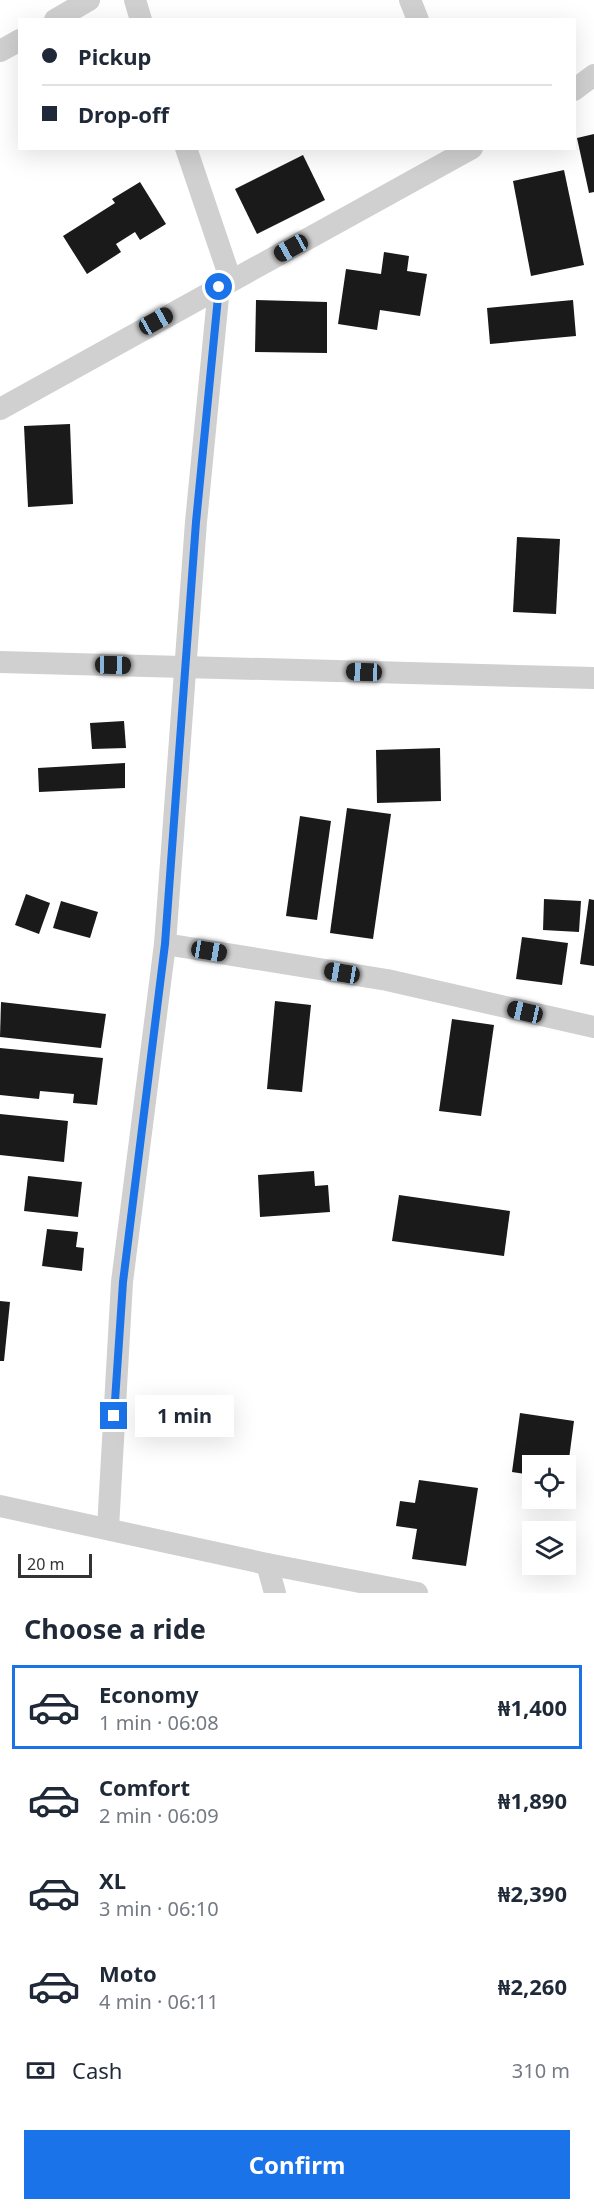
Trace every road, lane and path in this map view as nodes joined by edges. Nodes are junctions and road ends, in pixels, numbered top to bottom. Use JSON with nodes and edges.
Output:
{"nodes":[{"id":1,"x":89,"y":0,"type":"edge"},
{"id":2,"x":135,"y":0,"type":"edge"},
{"id":3,"x":410,"y":0,"type":"edge"},
{"id":4,"x":58,"y":18,"type":"edge"},
{"id":5,"x":140,"y":18,"type":"edge"},
{"id":6,"x":417,"y":18,"type":"edge"},
{"id":7,"x":18,"y":41,"type":"edge"},
{"id":8,"x":0,"y":51,"type":"edge"},
{"id":9,"x":594,"y":75,"type":"edge"},
{"id":10,"x":576,"y":88,"type":"edge"},
{"id":11,"x":187,"y":150,"type":"edge"},
{"id":12,"x":468,"y":150,"type":"edge"},
{"id":13,"x":225,"y":284,"type":"junction"},
{"id":14,"x":0,"y":409,"type":"edge"},
{"id":15,"x":0,"y":662,"type":"edge"},
{"id":16,"x":184,"y":667,"type":"junction"},
{"id":17,"x":594,"y":678,"type":"edge"},
{"id":18,"x":165,"y":944,"type":"junction"},
{"id":19,"x":594,"y":1028,"type":"edge"},
{"id":20,"x":0,"y":1506,"type":"edge"},
{"id":21,"x":108,"y":1528,"type":"junction"},
{"id":22,"x":267,"y":1564,"type":"junction"},
{"id":23,"x":275,"y":1593,"type":"edge"},
{"id":24,"x":417,"y":1593,"type":"edge"}],
"edges":[{"from":1,"to":4,"type":"street"},
{"from":2,"to":5,"type":"street"},
{"from":3,"to":6,"type":"street"},
{"from":7,"to":8,"type":"street"},
{"from":9,"to":10,"type":"street"},
{"from":11,"to":13,"type":"street"},
{"from":12,"to":13,"type":"street"},
{"from":13,"to":14,"type":"street"},
{"from":13,"to":16,"type":"street"},
{"from":15,"to":16,"type":"street"},
{"from":16,"to":17,"type":"street"},
{"from":16,"to":18,"type":"street"},
{"from":18,"to":19,"type":"street"},
{"from":18,"to":21,"type":"street"},
{"from":20,"to":21,"type":"street"},
{"from":21,"to":22,"type":"street"},
{"from":22,"to":23,"type":"street"},
{"from":22,"to":24,"type":"street"}]}
